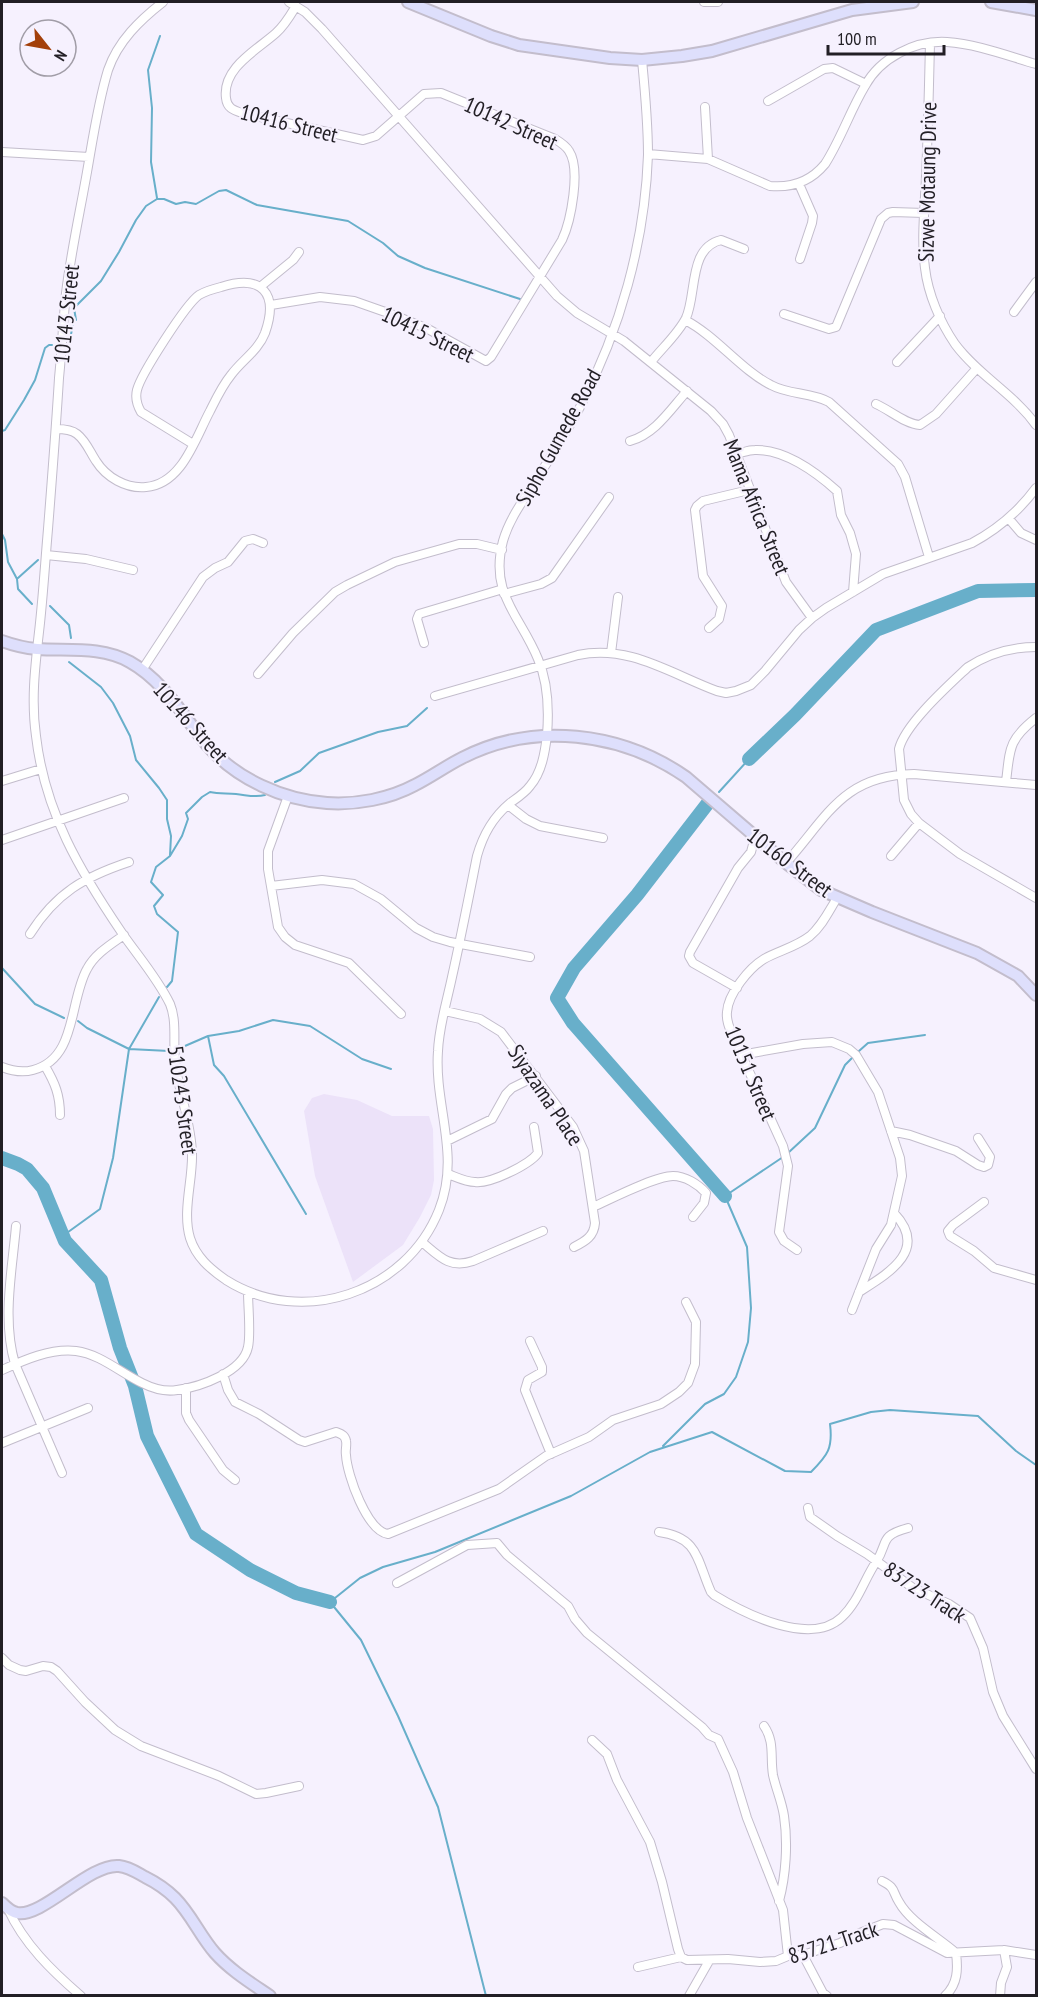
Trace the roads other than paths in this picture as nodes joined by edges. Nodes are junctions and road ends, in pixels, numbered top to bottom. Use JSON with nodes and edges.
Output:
{"nodes":[{"id":1,"x":158,"y":2,"type":"edge"},
{"id":2,"x":408,"y":2,"type":"edge"},
{"id":3,"x":704,"y":2,"type":"edge"},
{"id":4,"x":718,"y":2,"type":"edge"},
{"id":5,"x":908,"y":2,"type":"edge"},
{"id":6,"x":912,"y":2,"type":"edge"},
{"id":7,"x":991,"y":2,"type":"edge"},
{"id":8,"x":293,"y":4,"type":"edge"},
{"id":9,"x":1036,"y":10,"type":"edge"},
{"id":10,"x":930,"y":43,"type":"junction"},
{"id":11,"x":642,"y":60,"type":"junction"},
{"id":12,"x":1036,"y":64,"type":"edge"},
{"id":13,"x":866,"y":84,"type":"junction"},
{"id":14,"x":768,"y":101,"type":"dead end"},
{"id":15,"x":705,"y":107,"type":"dead end"},
{"id":16,"x":399,"y":117,"type":"junction"},
{"id":17,"x":2,"y":152,"type":"edge"},
{"id":18,"x":648,"y":154,"type":"junction"},
{"id":19,"x":89,"y":157,"type":"junction"},
{"id":20,"x":708,"y":159,"type":"junction"},
{"id":21,"x":799,"y":184,"type":"junction"},
{"id":22,"x":924,"y":213,"type":"junction"},
{"id":23,"x":744,"y":249,"type":"dead end"},
{"id":24,"x":299,"y":252,"type":"dead end"},
{"id":25,"x":800,"y":260,"type":"dead end"},
{"id":26,"x":538,"y":277,"type":"junction"},
{"id":27,"x":1036,"y":282,"type":"edge"},
{"id":28,"x":260,"y":287,"type":"junction"},
{"id":29,"x":271,"y":304,"type":"junction"},
{"id":30,"x":1014,"y":312,"type":"dead end"},
{"id":31,"x":784,"y":314,"type":"dead end"},
{"id":32,"x":940,"y":316,"type":"junction"},
{"id":33,"x":685,"y":320,"type":"junction"},
{"id":34,"x":613,"y":333,"type":"junction"},
{"id":35,"x":651,"y":362,"type":"junction"},
{"id":36,"x":897,"y":362,"type":"dead end"},
{"id":37,"x":977,"y":368,"type":"junction"},
{"id":38,"x":687,"y":392,"type":"junction"},
{"id":39,"x":876,"y":404,"type":"dead end"},
{"id":40,"x":1036,"y":425,"type":"edge"},
{"id":41,"x":56,"y":429,"type":"junction"},
{"id":42,"x":630,"y":441,"type":"dead end"},
{"id":43,"x":192,"y":444,"type":"junction"},
{"id":44,"x":736,"y":454,"type":"junction"},
{"id":45,"x":1036,"y":488,"type":"edge"},
{"id":46,"x":749,"y":490,"type":"junction"},
{"id":47,"x":609,"y":497,"type":"dead end"},
{"id":48,"x":1009,"y":519,"type":"junction"},
{"id":49,"x":1036,"y":540,"type":"edge"},
{"id":50,"x":263,"y":543,"type":"dead end"},
{"id":51,"x":502,"y":550,"type":"junction"},
{"id":52,"x":46,"y":555,"type":"junction"},
{"id":53,"x":929,"y":557,"type":"junction"},
{"id":54,"x":133,"y":570,"type":"dead end"},
{"id":55,"x":503,"y":592,"type":"junction"},
{"id":56,"x":853,"y":592,"type":"junction"},
{"id":57,"x":618,"y":597,"type":"dead end"},
{"id":58,"x":812,"y":618,"type":"junction"},
{"id":59,"x":709,"y":628,"type":"dead end"},
{"id":60,"x":2,"y":641,"type":"edge"},
{"id":61,"x":424,"y":644,"type":"dead end"},
{"id":62,"x":1036,"y":647,"type":"edge"},
{"id":63,"x":36,"y":649,"type":"junction"},
{"id":64,"x":611,"y":652,"type":"junction"},
{"id":65,"x":541,"y":666,"type":"junction"},
{"id":66,"x":142,"y":670,"type":"junction"},
{"id":67,"x":258,"y":674,"type":"dead end"},
{"id":68,"x":435,"y":696,"type":"dead end"},
{"id":69,"x":1036,"y":718,"type":"edge"},
{"id":70,"x":547,"y":735,"type":"junction"},
{"id":71,"x":41,"y":769,"type":"junction"},
{"id":72,"x":901,"y":774,"type":"junction"},
{"id":73,"x":2,"y":781,"type":"edge"},
{"id":74,"x":1006,"y":782,"type":"junction"},
{"id":75,"x":1036,"y":785,"type":"edge"},
{"id":76,"x":288,"y":796,"type":"junction"},
{"id":77,"x":124,"y":798,"type":"dead end"},
{"id":78,"x":508,"y":805,"type":"junction"},
{"id":79,"x":57,"y":821,"type":"junction"},
{"id":80,"x":919,"y":823,"type":"junction"},
{"id":81,"x":755,"y":837,"type":"junction"},
{"id":82,"x":603,"y":838,"type":"dead end"},
{"id":83,"x":2,"y":840,"type":"edge"},
{"id":84,"x":891,"y":856,"type":"dead end"},
{"id":85,"x":129,"y":862,"type":"dead end"},
{"id":86,"x":786,"y":863,"type":"junction"},
{"id":87,"x":86,"y":879,"type":"junction"},
{"id":88,"x":271,"y":886,"type":"junction"},
{"id":89,"x":837,"y":898,"type":"junction"},
{"id":90,"x":1036,"y":898,"type":"edge"},
{"id":91,"x":30,"y":934,"type":"dead end"},
{"id":92,"x":124,"y":935,"type":"junction"},
{"id":93,"x":459,"y":944,"type":"junction"},
{"id":94,"x":530,"y":957,"type":"dead end"},
{"id":95,"x":737,"y":988,"type":"junction"},
{"id":96,"x":1036,"y":995,"type":"edge"},
{"id":97,"x":445,"y":1011,"type":"junction"},
{"id":98,"x":401,"y":1014,"type":"dead end"},
{"id":99,"x":741,"y":1055,"type":"junction"},
{"id":100,"x":45,"y":1066,"type":"junction"},
{"id":101,"x":2,"y":1067,"type":"edge"},
{"id":102,"x":536,"y":1076,"type":"junction"},
{"id":103,"x":60,"y":1115,"type":"dead end"},
{"id":104,"x":534,"y":1127,"type":"dead end"},
{"id":105,"x":891,"y":1131,"type":"junction"},
{"id":106,"x":978,"y":1138,"type":"dead end"},
{"id":107,"x":447,"y":1141,"type":"junction"},
{"id":108,"x":448,"y":1174,"type":"junction"},
{"id":109,"x":984,"y":1202,"type":"dead end"},
{"id":110,"x":593,"y":1207,"type":"junction"},
{"id":111,"x":894,"y":1213,"type":"junction"},
{"id":112,"x":693,"y":1217,"type":"dead end"},
{"id":113,"x":16,"y":1226,"type":"dead end"},
{"id":114,"x":543,"y":1231,"type":"dead end"},
{"id":115,"x":422,"y":1242,"type":"junction"},
{"id":116,"x":574,"y":1247,"type":"dead end"},
{"id":117,"x":797,"y":1250,"type":"dead end"},
{"id":118,"x":1036,"y":1280,"type":"edge"},
{"id":119,"x":248,"y":1292,"type":"junction"},
{"id":120,"x":859,"y":1292,"type":"junction"},
{"id":121,"x":686,"y":1302,"type":"dead end"},
{"id":122,"x":852,"y":1310,"type":"dead end"},
{"id":123,"x":530,"y":1341,"type":"dead end"},
{"id":124,"x":15,"y":1364,"type":"junction"},
{"id":125,"x":2,"y":1370,"type":"edge"},
{"id":126,"x":223,"y":1374,"type":"junction"},
{"id":127,"x":186,"y":1388,"type":"junction"},
{"id":128,"x":88,"y":1408,"type":"dead end"},
{"id":129,"x":42,"y":1426,"type":"junction"},
{"id":130,"x":2,"y":1443,"type":"edge"},
{"id":131,"x":551,"y":1454,"type":"junction"},
{"id":132,"x":62,"y":1473,"type":"dead end"},
{"id":133,"x":235,"y":1480,"type":"dead end"},
{"id":134,"x":808,"y":1508,"type":"dead end"},
{"id":135,"x":908,"y":1528,"type":"dead end"},
{"id":136,"x":660,"y":1532,"type":"dead end"},
{"id":137,"x":877,"y":1561,"type":"junction"},
{"id":138,"x":397,"y":1583,"type":"dead end"},
{"id":139,"x":2,"y":1658,"type":"edge"},
{"id":140,"x":764,"y":1726,"type":"dead end"},
{"id":141,"x":591,"y":1740,"type":"dead end"},
{"id":142,"x":1036,"y":1769,"type":"edge"},
{"id":143,"x":299,"y":1786,"type":"dead end"},
{"id":144,"x":882,"y":1881,"type":"dead end"},
{"id":145,"x":779,"y":1900,"type":"junction"},
{"id":146,"x":4,"y":1905,"type":"edge"},
{"id":147,"x":1004,"y":1950,"type":"junction"},
{"id":148,"x":956,"y":1953,"type":"junction"},
{"id":149,"x":803,"y":1955,"type":"junction"},
{"id":150,"x":1036,"y":1955,"type":"edge"},
{"id":151,"x":788,"y":1956,"type":"junction"},
{"id":152,"x":681,"y":1957,"type":"junction"},
{"id":153,"x":709,"y":1960,"type":"junction"},
{"id":154,"x":638,"y":1967,"type":"dead end"},
{"id":155,"x":81,"y":1995,"type":"edge"},
{"id":156,"x":270,"y":1995,"type":"edge"},
{"id":157,"x":689,"y":1995,"type":"edge"},
{"id":158,"x":826,"y":1995,"type":"edge"},
{"id":159,"x":945,"y":1995,"type":"edge"},
{"id":160,"x":1000,"y":1995,"type":"edge"}],
"edges":[{"from":1,"to":19,"type":"street","name":"10143 Street"},
{"from":2,"to":11,"type":"street"},
{"from":3,"to":4,"type":"street"},
{"from":5,"to":6,"type":"street"},
{"from":5,"to":11,"type":"street"},
{"from":7,"to":9,"type":"street"},
{"from":8,"to":16,"type":"street"},
{"from":8,"to":16,"type":"street","name":"10416 Street"},
{"from":10,"to":12,"type":"street"},
{"from":10,"to":13,"type":"street"},
{"from":10,"to":22,"type":"street","name":"Sizwe Motaung Drive"},
{"from":11,"to":18,"type":"street","name":"Sipho Gumede Road"},
{"from":13,"to":14,"type":"street"},
{"from":13,"to":21,"type":"street"},
{"from":15,"to":20,"type":"street"},
{"from":16,"to":26,"type":"street"},
{"from":16,"to":26,"type":"street","name":"10142 Street"},
{"from":17,"to":19,"type":"street"},
{"from":18,"to":20,"type":"street"},
{"from":18,"to":34,"type":"street","name":"Sipho Gumede Road"},
{"from":19,"to":41,"type":"street","name":"10143 Street"},
{"from":20,"to":21,"type":"street"},
{"from":21,"to":25,"type":"street"},
{"from":22,"to":31,"type":"street"},
{"from":22,"to":32,"type":"street","name":"Sizwe Motaung Drive"},
{"from":23,"to":33,"type":"street"},
{"from":24,"to":28,"type":"street"},
{"from":26,"to":29,"type":"street","name":"10415 Street"},
{"from":26,"to":34,"type":"street"},
{"from":27,"to":30,"type":"street"},
{"from":28,"to":29,"type":"street"},
{"from":28,"to":43,"type":"street"},
{"from":29,"to":43,"type":"street"},
{"from":32,"to":36,"type":"street"},
{"from":32,"to":37,"type":"street","name":"Sizwe Motaung Drive"},
{"from":33,"to":35,"type":"street"},
{"from":33,"to":53,"type":"street"},
{"from":34,"to":35,"type":"street","name":"Mama Africa Street"},
{"from":34,"to":51,"type":"street","name":"Sipho Gumede Road"},
{"from":35,"to":38,"type":"street","name":"Mama Africa Street"},
{"from":37,"to":39,"type":"street"},
{"from":37,"to":40,"type":"street","name":"Sizwe Motaung Drive"},
{"from":38,"to":42,"type":"street"},
{"from":38,"to":44,"type":"street","name":"Mama Africa Street"},
{"from":41,"to":43,"type":"street"},
{"from":41,"to":52,"type":"street","name":"10143 Street"},
{"from":44,"to":46,"type":"street","name":"Mama Africa Street"},
{"from":44,"to":56,"type":"street"},
{"from":45,"to":48,"type":"street"},
{"from":46,"to":58,"type":"street","name":"Mama Africa Street"},
{"from":46,"to":59,"type":"street"},
{"from":47,"to":55,"type":"street"},
{"from":48,"to":49,"type":"street"},
{"from":48,"to":53,"type":"street"},
{"from":50,"to":66,"type":"street"},
{"from":51,"to":55,"type":"street","name":"Sipho Gumede Road"},
{"from":51,"to":67,"type":"street"},
{"from":52,"to":54,"type":"street"},
{"from":52,"to":63,"type":"street","name":"10143 Street"},
{"from":53,"to":56,"type":"street"},
{"from":55,"to":61,"type":"street"},
{"from":55,"to":65,"type":"street","name":"Sipho Gumede Road"},
{"from":56,"to":58,"type":"street"},
{"from":57,"to":64,"type":"street"},
{"from":58,"to":64,"type":"street"},
{"from":60,"to":63,"type":"street","name":"10146 Street"},
{"from":62,"to":72,"type":"street"},
{"from":63,"to":66,"type":"street","name":"10146 Street"},
{"from":63,"to":71,"type":"street","name":"510243 Street"},
{"from":64,"to":65,"type":"street"},
{"from":65,"to":68,"type":"street"},
{"from":65,"to":70,"type":"street","name":"Sipho Gumede Road"},
{"from":66,"to":76,"type":"street","name":"10146 Street"},
{"from":69,"to":74,"type":"street"},
{"from":70,"to":76,"type":"street","name":"10146 Street"},
{"from":70,"to":78,"type":"street","name":"510243 Street"},
{"from":70,"to":81,"type":"street","name":"10160 Street"},
{"from":71,"to":73,"type":"street"},
{"from":71,"to":79,"type":"street","name":"510243 Street"},
{"from":72,"to":74,"type":"street"},
{"from":72,"to":80,"type":"street"},
{"from":72,"to":86,"type":"street"},
{"from":74,"to":75,"type":"street"},
{"from":76,"to":88,"type":"street"},
{"from":77,"to":79,"type":"street"},
{"from":78,"to":82,"type":"street"},
{"from":78,"to":93,"type":"street","name":"510243 Street"},
{"from":79,"to":83,"type":"street"},
{"from":79,"to":87,"type":"street","name":"510243 Street"},
{"from":80,"to":84,"type":"street"},
{"from":80,"to":90,"type":"street"},
{"from":81,"to":86,"type":"street","name":"10160 Street"},
{"from":81,"to":95,"type":"street"},
{"from":85,"to":87,"type":"street"},
{"from":86,"to":89,"type":"street","name":"10160 Street"},
{"from":87,"to":91,"type":"street"},
{"from":87,"to":92,"type":"street","name":"510243 Street"},
{"from":88,"to":93,"type":"street"},
{"from":88,"to":98,"type":"street"},
{"from":89,"to":95,"type":"street","name":"10151 Street"},
{"from":89,"to":96,"type":"street","name":"10160 Street"},
{"from":92,"to":100,"type":"street"},
{"from":92,"to":119,"type":"street","name":"510243 Street"},
{"from":93,"to":94,"type":"street"},
{"from":93,"to":97,"type":"street","name":"510243 Street"},
{"from":95,"to":99,"type":"street","name":"10151 Street"},
{"from":97,"to":102,"type":"street","name":"Siyazama Place"},
{"from":97,"to":107,"type":"street","name":"510243 Street"},
{"from":99,"to":105,"type":"street"},
{"from":99,"to":117,"type":"street","name":"10151 Street"},
{"from":100,"to":101,"type":"street"},
{"from":100,"to":103,"type":"street"},
{"from":102,"to":107,"type":"street"},
{"from":102,"to":110,"type":"street","name":"Siyazama Place"},
{"from":104,"to":108,"type":"street"},
{"from":105,"to":106,"type":"street"},
{"from":105,"to":111,"type":"street"},
{"from":107,"to":108,"type":"street","name":"510243 Street"},
{"from":108,"to":115,"type":"street","name":"510243 Street"},
{"from":109,"to":118,"type":"street"},
{"from":110,"to":112,"type":"street"},
{"from":110,"to":116,"type":"street","name":"Siyazama Place"},
{"from":111,"to":120,"type":"street"},
{"from":111,"to":120,"type":"street"},
{"from":113,"to":124,"type":"street"},
{"from":114,"to":115,"type":"street"},
{"from":115,"to":119,"type":"street","name":"510243 Street"},
{"from":119,"to":126,"type":"street"},
{"from":120,"to":122,"type":"street"},
{"from":121,"to":131,"type":"street"},
{"from":123,"to":131,"type":"street"},
{"from":124,"to":125,"type":"street"},
{"from":124,"to":127,"type":"street"},
{"from":124,"to":129,"type":"street"},
{"from":126,"to":127,"type":"street"},
{"from":126,"to":131,"type":"street"},
{"from":127,"to":133,"type":"street"},
{"from":128,"to":129,"type":"street"},
{"from":129,"to":130,"type":"street"},
{"from":129,"to":132,"type":"street"},
{"from":134,"to":137,"type":"street","name":"83723 Track"},
{"from":135,"to":137,"type":"street"},
{"from":136,"to":137,"type":"street"},
{"from":137,"to":142,"type":"street","name":"83723 Track"},
{"from":138,"to":145,"type":"street"},
{"from":139,"to":143,"type":"street"},
{"from":140,"to":145,"type":"street"},
{"from":141,"to":152,"type":"street"},
{"from":144,"to":148,"type":"street"},
{"from":145,"to":151,"type":"street"},
{"from":146,"to":155,"type":"street"},
{"from":146,"to":156,"type":"street"},
{"from":147,"to":148,"type":"street","name":"83721 Track"},
{"from":147,"to":150,"type":"street","name":"83721 Track"},
{"from":147,"to":160,"type":"street"},
{"from":148,"to":149,"type":"street","name":"83721 Track"},
{"from":148,"to":159,"type":"street"},
{"from":149,"to":151,"type":"street","name":"83721 Track"},
{"from":149,"to":158,"type":"street"},
{"from":151,"to":153,"type":"street","name":"83721 Track"},
{"from":152,"to":153,"type":"street","name":"83721 Track"},
{"from":152,"to":154,"type":"street","name":"83721 Track"},
{"from":153,"to":157,"type":"street"}]}
